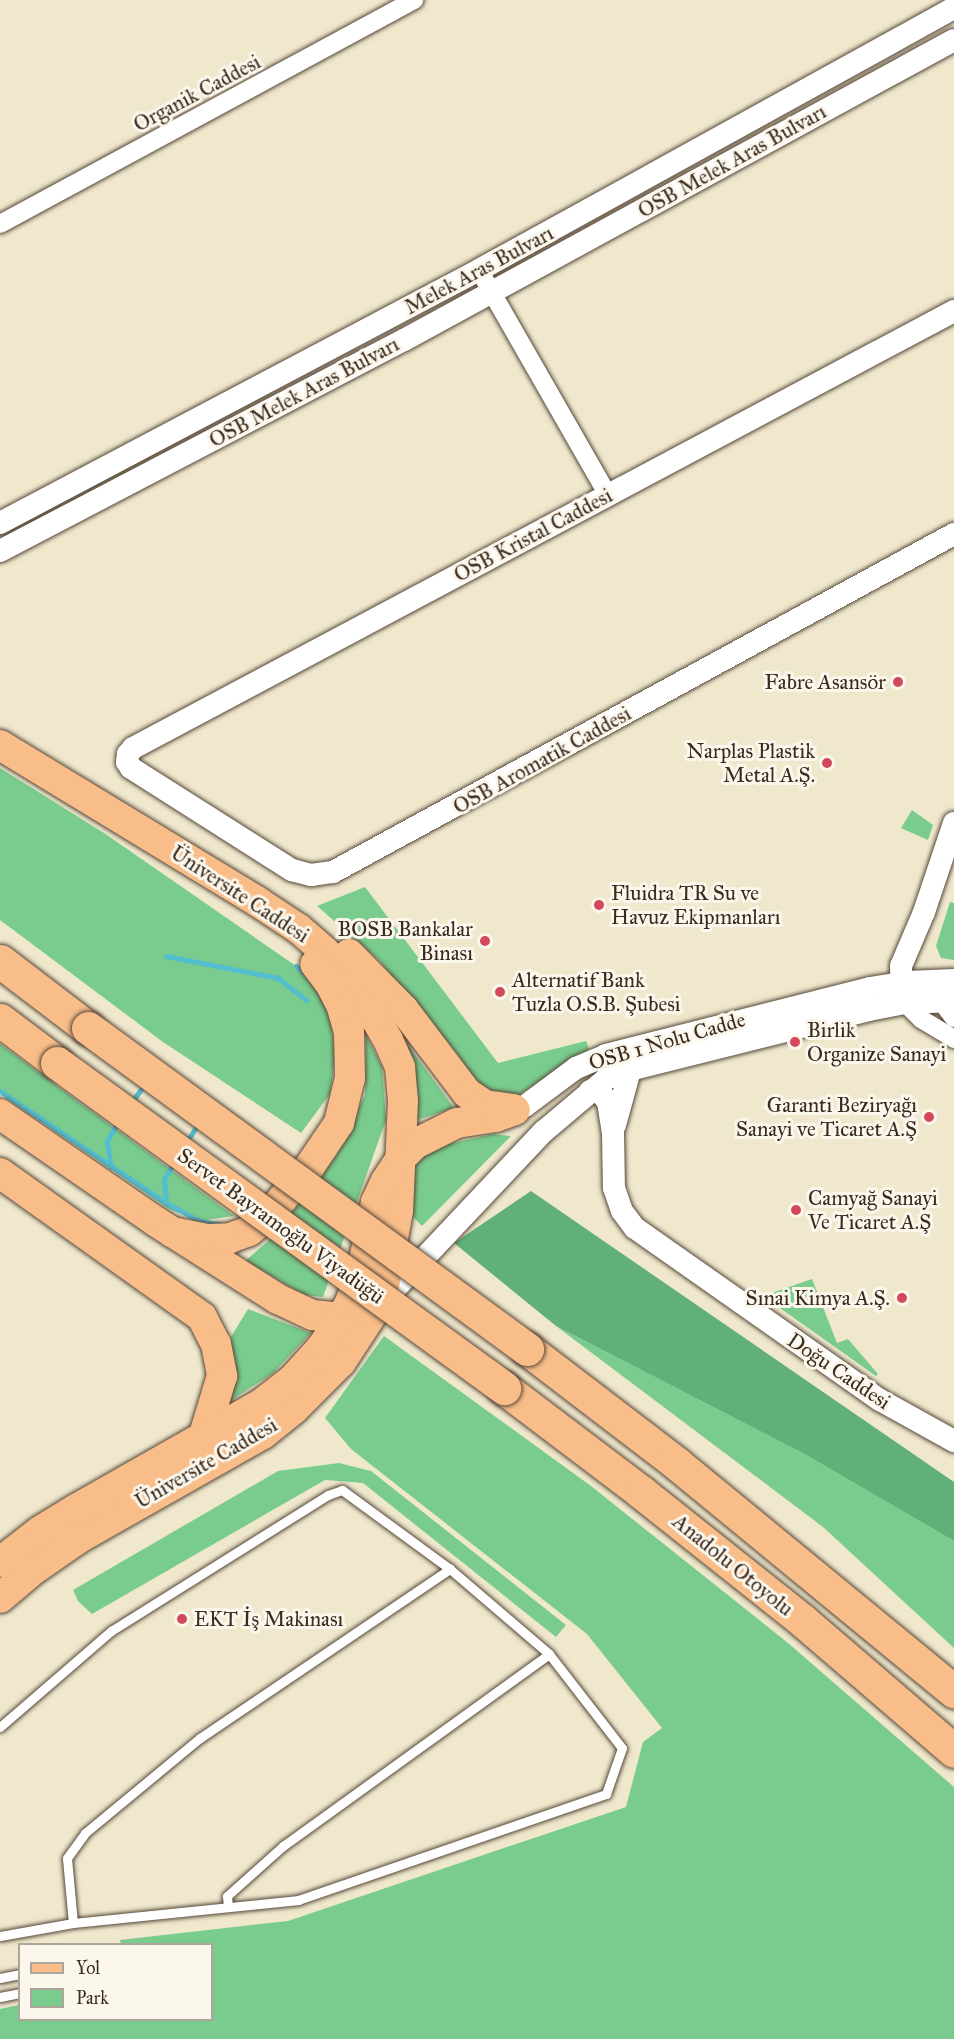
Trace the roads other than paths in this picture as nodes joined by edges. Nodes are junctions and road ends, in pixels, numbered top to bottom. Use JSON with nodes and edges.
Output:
{"nodes":[{"id":1,"x":414,"y":0,"type":"edge"},
{"id":2,"x":954,"y":8,"type":"edge"},
{"id":3,"x":954,"y":40,"type":"edge"},
{"id":4,"x":0,"y":224,"type":"edge"},
{"id":5,"x":479,"y":270,"type":"junction"},
{"id":6,"x":494,"y":291,"type":"junction"},
{"id":7,"x":954,"y":311,"type":"edge"},
{"id":8,"x":608,"y":495,"type":"junction"},
{"id":9,"x":0,"y":523,"type":"edge"},
{"id":10,"x":954,"y":534,"type":"edge"},
{"id":11,"x":0,"y":551,"type":"edge"},
{"id":12,"x":0,"y":745,"type":"edge"},
{"id":13,"x":130,"y":768,"type":"joint"},
{"id":14,"x":954,"y":823,"type":"edge"},
{"id":15,"x":258,"y":902,"type":"junction"},
{"id":16,"x":924,"y":912,"type":"junction"},
{"id":17,"x":0,"y":961,"type":"edge"},
{"id":18,"x":954,"y":980,"type":"edge"},
{"id":19,"x":903,"y":994,"type":"junction"},
{"id":20,"x":941,"y":998,"type":"edge"},
{"id":21,"x":0,"y":1020,"type":"edge"},
{"id":22,"x":954,"y":1039,"type":"edge"},
{"id":23,"x":616,"y":1053,"type":"junction"},
{"id":24,"x":630,"y":1070,"type":"junction"},
{"id":25,"x":590,"y":1091,"type":"junction"},
{"id":26,"x":515,"y":1110,"type":"junction"},
{"id":27,"x":0,"y":1114,"type":"edge"},
{"id":28,"x":613,"y":1133,"type":"junction"},
{"id":29,"x":401,"y":1158,"type":"junction"},
{"id":30,"x":0,"y":1173,"type":"edge"},
{"id":31,"x":172,"y":1232,"type":"junction"},
{"id":32,"x":373,"y":1313,"type":"junction"},
{"id":33,"x":340,"y":1318,"type":"junction"},
{"id":34,"x":504,"y":1388,"type":"joint"},
{"id":35,"x":203,"y":1438,"type":"junction"},
{"id":36,"x":954,"y":1441,"type":"edge"},
{"id":37,"x":0,"y":1562,"type":"edge"},
{"id":38,"x":450,"y":1569,"type":"junction"},
{"id":39,"x":0,"y":1598,"type":"edge"},
{"id":40,"x":549,"y":1654,"type":"junction"},
{"id":41,"x":954,"y":1691,"type":"edge"},
{"id":42,"x":0,"y":1726,"type":"edge"},
{"id":43,"x":954,"y":1751,"type":"edge"},
{"id":44,"x":228,"y":1907,"type":"junction"},
{"id":45,"x":74,"y":1923,"type":"junction"},
{"id":46,"x":0,"y":1936,"type":"edge"},
{"id":47,"x":18,"y":1974,"type":"edge"},
{"id":48,"x":0,"y":1978,"type":"edge"},
{"id":49,"x":18,"y":1993,"type":"edge"},
{"id":50,"x":0,"y":1997,"type":"edge"}],
"edges":[{"from":1,"to":4,"type":"street","name":"Organik Caddesi"},
{"from":2,"to":5,"type":"street","name":"Melek Aras Bulvarı"},
{"from":3,"to":6,"type":"street","name":"OSB Melek Aras Bulvarı"},
{"from":5,"to":6,"type":"street"},
{"from":5,"to":9,"type":"street","name":"Melek Aras Bulvarı"},
{"from":6,"to":8,"type":"street"},
{"from":6,"to":11,"type":"street","name":"OSB Melek Aras Bulvarı"},
{"from":7,"to":8,"type":"street","name":"OSB Kristal Caddesi"},
{"from":8,"to":13,"type":"street","name":"OSB Kristal Caddesi"},
{"from":10,"to":13,"type":"street","name":"OSB Aromatik Caddesi"},
{"from":12,"to":15,"type":"main road","name":"Üniversite Caddesi"},
{"from":14,"to":16,"type":"street"},
{"from":15,"to":26,"type":"main road"},
{"from":15,"to":29,"type":"main road","name":"Üniversite Caddesi"},
{"from":15,"to":31,"type":"main road"},
{"from":16,"to":19,"type":"street"},
{"from":16,"to":20,"type":"street"},
{"from":17,"to":41,"type":"highway","name":"Anadolu Otoyolu","bridge":true},
{"from":18,"to":20,"type":"street","name":"OSB 1 Nolu Cadde"},
{"from":19,"to":20,"type":"street","name":"OSB 1 Nolu Cadde"},
{"from":19,"to":22,"type":"street"},
{"from":19,"to":23,"type":"street","name":"OSB 1 Nolu Cadde"},
{"from":19,"to":24,"type":"street","name":"OSB 1 Nolu Cadde"},
{"from":21,"to":34,"type":"highway","name":"Servet Bayramoğlu Viyadüğü","bridge":true},
{"from":23,"to":24,"type":"street"},
{"from":23,"to":26,"type":"street","name":"OSB 1 Nolu Cadde"},
{"from":24,"to":25,"type":"street","name":"OSB 1 Nolu Cadde"},
{"from":24,"to":28,"type":"street","name":"Doğu Caddesi"},
{"from":25,"to":28,"type":"street","name":"Doğu Caddesi"},
{"from":25,"to":32,"type":"street","name":"OSB 1 Nolu Cadde"},
{"from":26,"to":29,"type":"main road","name":"OSB 1 Nolu Cadde"},
{"from":27,"to":31,"type":"main road"},
{"from":28,"to":36,"type":"street","name":"Doğu Caddesi"},
{"from":29,"to":32,"type":"main road","name":"Üniversite Caddesi"},
{"from":29,"to":33,"type":"main road","name":"OSB 1 Nolu Cadde"},
{"from":30,"to":35,"type":"main road"},
{"from":31,"to":33,"type":"main road"},
{"from":32,"to":33,"type":"main road"},
{"from":32,"to":39,"type":"main road","name":"Üniversite Caddesi"},
{"from":33,"to":35,"type":"main road","name":"OSB 1 Nolu Cadde"},
{"from":34,"to":43,"type":"highway","name":"Anadolu Otoyolu"},
{"from":35,"to":37,"type":"main road","name":"Üniversite Caddesi"},
{"from":38,"to":40,"type":"lane"},
{"from":38,"to":42,"type":"lane"},
{"from":38,"to":45,"type":"lane"},
{"from":40,"to":44,"type":"lane"},
{"from":40,"to":44,"type":"lane"},
{"from":44,"to":45,"type":"lane"},
{"from":45,"to":46,"type":"lane"},
{"from":47,"to":48,"type":"lane"},
{"from":49,"to":50,"type":"lane"}]}
